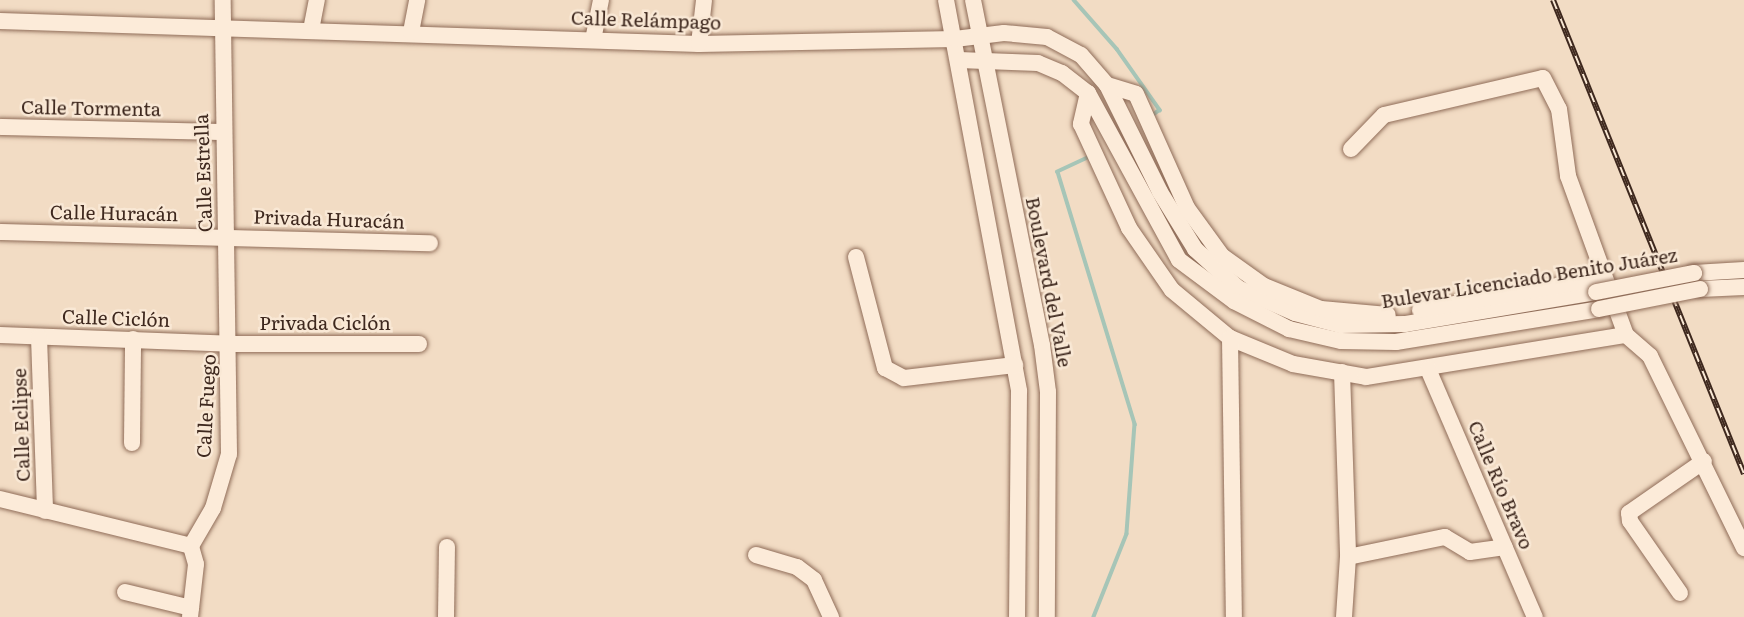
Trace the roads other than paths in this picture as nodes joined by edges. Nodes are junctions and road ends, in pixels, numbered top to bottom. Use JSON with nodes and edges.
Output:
{"nodes":[{"id":1,"x":223,"y":0,"type":"edge"},
{"id":2,"x":317,"y":0,"type":"edge"},
{"id":3,"x":417,"y":0,"type":"edge"},
{"id":4,"x":601,"y":0,"type":"edge"},
{"id":5,"x":704,"y":0,"type":"edge"},
{"id":6,"x":946,"y":0,"type":"edge"},
{"id":7,"x":973,"y":0,"type":"edge"},
{"id":8,"x":0,"y":21,"type":"edge"},
{"id":9,"x":220,"y":29,"type":"junction"},
{"id":10,"x":311,"y":30,"type":"junction"},
{"id":11,"x":411,"y":32,"type":"junction"},
{"id":12,"x":979,"y":36,"type":"junction"},
{"id":13,"x":954,"y":39,"type":"junction"},
{"id":14,"x":593,"y":40,"type":"junction"},
{"id":15,"x":699,"y":44,"type":"junction"},
{"id":16,"x":983,"y":58,"type":"junction"},
{"id":17,"x":959,"y":60,"type":"junction"},
{"id":18,"x":1107,"y":85,"type":"junction"},
{"id":19,"x":1088,"y":93,"type":"junction"},
{"id":20,"x":0,"y":127,"type":"edge"},
{"id":21,"x":223,"y":132,"type":"junction"},
{"id":22,"x":1352,"y":149,"type":"dead end"},
{"id":23,"x":0,"y":232,"type":"edge"},
{"id":24,"x":226,"y":236,"type":"junction"},
{"id":25,"x":430,"y":243,"type":"dead end"},
{"id":26,"x":856,"y":257,"type":"dead end"},
{"id":27,"x":1744,"y":270,"type":"edge"},
{"id":28,"x":1697,"y":281,"type":"junction"},
{"id":29,"x":1600,"y":285,"type":"junction"},
{"id":30,"x":1744,"y":288,"type":"edge"},
{"id":31,"x":0,"y":335,"type":"edge"},
{"id":32,"x":1626,"y":335,"type":"junction"},
{"id":33,"x":39,"y":337,"type":"junction"},
{"id":34,"x":1230,"y":338,"type":"junction"},
{"id":35,"x":133,"y":339,"type":"junction"},
{"id":36,"x":230,"y":344,"type":"junction"},
{"id":37,"x":419,"y":344,"type":"dead end"},
{"id":38,"x":1015,"y":365,"type":"junction"},
{"id":39,"x":1428,"y":369,"type":"junction"},
{"id":40,"x":1342,"y":372,"type":"junction"},
{"id":41,"x":132,"y":443,"type":"dead end"},
{"id":42,"x":1704,"y":461,"type":"junction"},
{"id":43,"x":0,"y":499,"type":"edge"},
{"id":44,"x":45,"y":511,"type":"junction"},
{"id":45,"x":191,"y":546,"type":"junction"},
{"id":46,"x":447,"y":547,"type":"dead end"},
{"id":47,"x":1505,"y":547,"type":"junction"},
{"id":48,"x":1744,"y":548,"type":"edge"},
{"id":49,"x":756,"y":555,"type":"dead end"},
{"id":50,"x":1348,"y":557,"type":"junction"},
{"id":51,"x":125,"y":592,"type":"dead end"},
{"id":52,"x":1680,"y":593,"type":"dead end"},
{"id":53,"x":190,"y":613,"type":"edge"},
{"id":54,"x":446,"y":617,"type":"edge"},
{"id":55,"x":831,"y":617,"type":"edge"},
{"id":56,"x":1017,"y":617,"type":"edge"},
{"id":57,"x":1047,"y":617,"type":"edge"},
{"id":58,"x":1234,"y":617,"type":"edge"},
{"id":59,"x":1344,"y":617,"type":"edge"},
{"id":60,"x":1535,"y":617,"type":"edge"}],
"edges":[{"from":1,"to":9,"type":"street","name":"Calle Estrella"},
{"from":2,"to":10,"type":"street"},
{"from":3,"to":11,"type":"street"},
{"from":4,"to":14,"type":"street"},
{"from":5,"to":15,"type":"street"},
{"from":6,"to":13,"type":"street"},
{"from":7,"to":12,"type":"street","name":"Boulevard del Valle"},
{"from":8,"to":9,"type":"street","name":"Calle Relámpago"},
{"from":9,"to":10,"type":"street","name":"Calle Relámpago"},
{"from":9,"to":21,"type":"street","name":"Calle Estrella"},
{"from":10,"to":11,"type":"street","name":"Calle Relámpago"},
{"from":11,"to":14,"type":"street","name":"Calle Relámpago"},
{"from":12,"to":13,"type":"street","name":"Bulevar Licenciado Benito Juárez"},
{"from":12,"to":16,"type":"street","name":"Boulevard del Valle"},
{"from":12,"to":18,"type":"street","name":"Bulevar Licenciado Benito Juárez"},
{"from":13,"to":15,"type":"street","name":"Calle Relámpago"},
{"from":13,"to":17,"type":"street"},
{"from":14,"to":15,"type":"street","name":"Calle Relámpago"},
{"from":16,"to":17,"type":"street","name":"Bulevar Licenciado Benito Juárez"},
{"from":16,"to":19,"type":"street","name":"Bulevar Licenciado Benito Juárez"},
{"from":16,"to":57,"type":"street","name":"Boulevard del Valle"},
{"from":17,"to":38,"type":"street"},
{"from":18,"to":29,"type":"street"},
{"from":18,"to":29,"type":"street","name":"Bulevar Licenciado Benito Juárez"},
{"from":19,"to":28,"type":"street","name":"Bulevar Licenciado Benito Juárez","bridge":true},
{"from":19,"to":34,"type":"street"},
{"from":20,"to":21,"type":"street","name":"Calle Tormenta"},
{"from":21,"to":24,"type":"street","name":"Calle Estrella"},
{"from":22,"to":29,"type":"street"},
{"from":23,"to":24,"type":"street","name":"Calle Huracán"},
{"from":24,"to":25,"type":"street","name":"Privada Huracán"},
{"from":24,"to":36,"type":"street","name":"Calle Estrella"},
{"from":26,"to":38,"type":"street"},
{"from":27,"to":28,"type":"street","name":"Bulevar Licenciado Benito Juárez"},
{"from":28,"to":29,"type":"street","name":"Bulevar Licenciado Benito Juárez","bridge":true},
{"from":28,"to":30,"type":"street","name":"Bulevar Licenciado Benito Juárez"},
{"from":29,"to":32,"type":"street"},
{"from":31,"to":33,"type":"street","name":"Calle Ciclón"},
{"from":32,"to":39,"type":"street"},
{"from":32,"to":42,"type":"street"},
{"from":33,"to":35,"type":"street","name":"Calle Ciclón"},
{"from":33,"to":44,"type":"street","name":"Calle Eclipse"},
{"from":34,"to":40,"type":"street"},
{"from":34,"to":58,"type":"street"},
{"from":35,"to":36,"type":"street","name":"Calle Ciclón"},
{"from":35,"to":41,"type":"street"},
{"from":36,"to":37,"type":"street","name":"Privada Ciclón"},
{"from":36,"to":45,"type":"street","name":"Calle Fuego"},
{"from":38,"to":56,"type":"street"},
{"from":39,"to":40,"type":"street"},
{"from":39,"to":47,"type":"street","name":"Calle Río Bravo"},
{"from":40,"to":50,"type":"street"},
{"from":42,"to":48,"type":"street"},
{"from":42,"to":52,"type":"street"},
{"from":43,"to":44,"type":"street"},
{"from":44,"to":45,"type":"street"},
{"from":45,"to":53,"type":"street"},
{"from":46,"to":54,"type":"street"},
{"from":47,"to":50,"type":"street"},
{"from":47,"to":60,"type":"street","name":"Calle Río Bravo"},
{"from":49,"to":55,"type":"street"},
{"from":50,"to":59,"type":"street"},
{"from":51,"to":53,"type":"street"}]}
